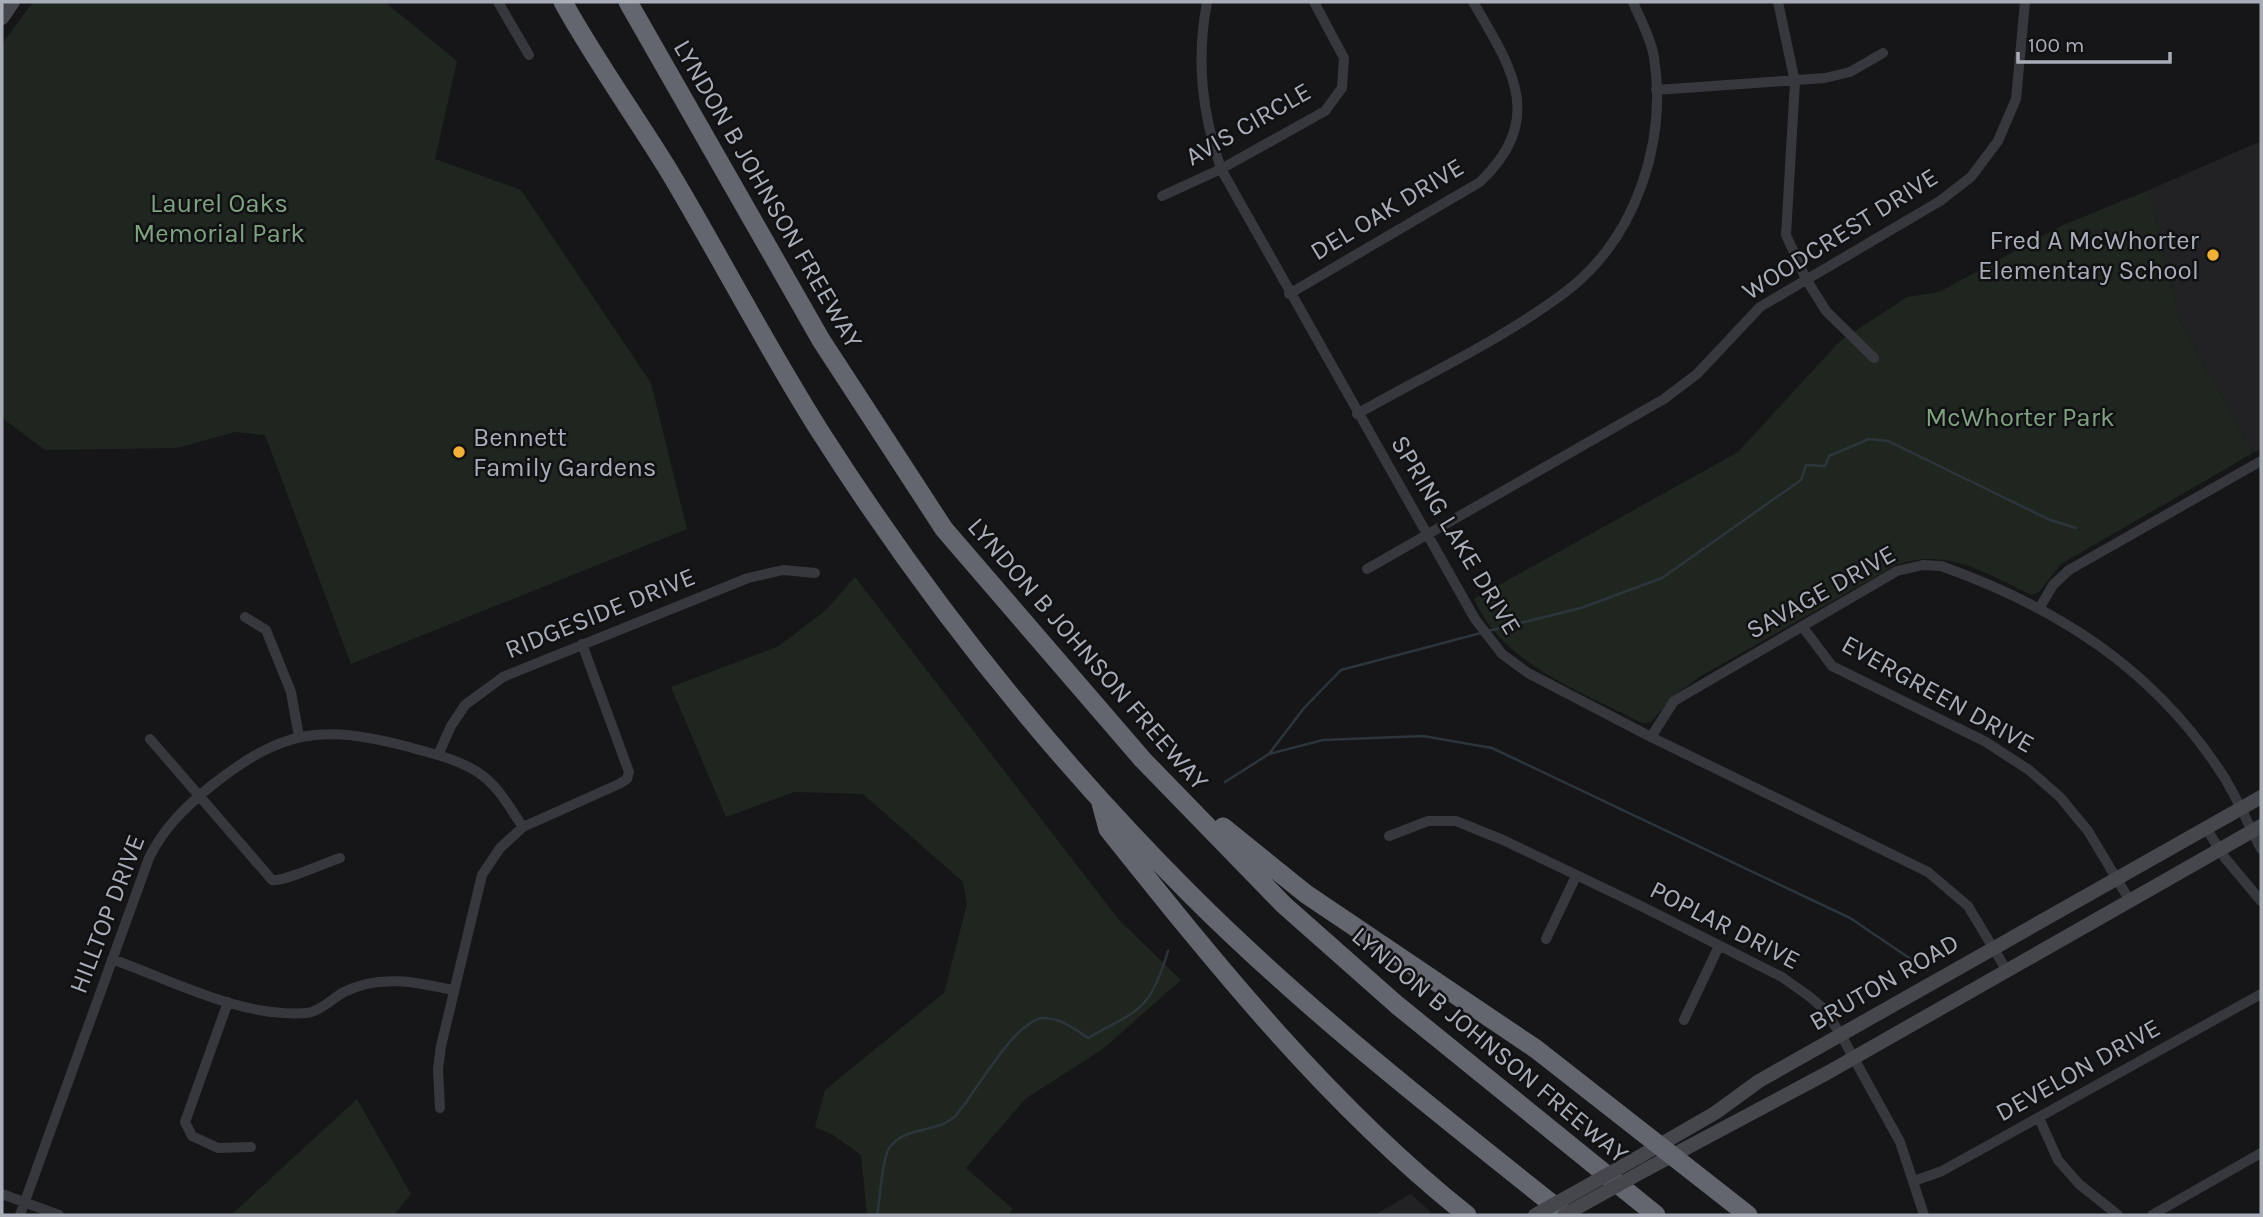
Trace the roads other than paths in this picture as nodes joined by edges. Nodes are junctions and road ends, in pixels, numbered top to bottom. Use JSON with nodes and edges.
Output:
{"nodes":[{"id":1,"x":13,"y":2,"type":"edge"},
{"id":2,"x":498,"y":2,"type":"edge"},
{"id":3,"x":628,"y":2,"type":"edge"},
{"id":4,"x":1207,"y":2,"type":"edge"},
{"id":5,"x":1314,"y":2,"type":"edge"},
{"id":6,"x":1474,"y":2,"type":"edge"},
{"id":7,"x":1633,"y":2,"type":"edge"},
{"id":8,"x":1779,"y":2,"type":"edge"},
{"id":9,"x":2025,"y":2,"type":"edge"},
{"id":10,"x":564,"y":5,"type":"edge"},
{"id":11,"x":2,"y":18,"type":"edge"},
{"id":12,"x":1883,"y":52,"type":"dead end"},
{"id":13,"x":528,"y":55,"type":"dead end"},
{"id":14,"x":1795,"y":82,"type":"junction"},
{"id":15,"x":1656,"y":90,"type":"junction"},
{"id":16,"x":1221,"y":169,"type":"junction"},
{"id":17,"x":1163,"y":196,"type":"dead end"},
{"id":18,"x":1806,"y":279,"type":"junction"},
{"id":19,"x":1289,"y":294,"type":"junction"},
{"id":20,"x":1874,"y":358,"type":"dead end"},
{"id":21,"x":1357,"y":414,"type":"junction"},
{"id":22,"x":2261,"y":460,"type":"edge"},
{"id":23,"x":1426,"y":535,"type":"junction"},
{"id":24,"x":1367,"y":569,"type":"dead end"},
{"id":25,"x":815,"y":573,"type":"dead end"},
{"id":26,"x":2039,"y":609,"type":"junction"},
{"id":27,"x":245,"y":617,"type":"dead end"},
{"id":28,"x":1802,"y":626,"type":"junction"},
{"id":29,"x":582,"y":645,"type":"junction"},
{"id":30,"x":1071,"y":676,"type":"junction"},
{"id":31,"x":299,"y":737,"type":"junction"},
{"id":32,"x":1651,"y":737,"type":"junction"},
{"id":33,"x":150,"y":739,"type":"dead end"},
{"id":34,"x":438,"y":755,"type":"junction"},
{"id":35,"x":199,"y":796,"type":"junction"},
{"id":36,"x":2261,"y":797,"type":"edge"},
{"id":37,"x":1100,"y":799,"type":"junction"},
{"id":38,"x":2241,"y":809,"type":"junction"},
{"id":39,"x":523,"y":827,"type":"junction"},
{"id":40,"x":2206,"y":828,"type":"junction"},
{"id":41,"x":2256,"y":828,"type":"edge"},
{"id":42,"x":1390,"y":836,"type":"dead end"},
{"id":43,"x":2261,"y":849,"type":"edge"},
{"id":44,"x":2219,"y":850,"type":"junction"},
{"id":45,"x":340,"y":858,"type":"dead end"},
{"id":46,"x":1576,"y":876,"type":"junction"},
{"id":47,"x":2117,"y":879,"type":"junction"},
{"id":48,"x":2130,"y":901,"type":"junction"},
{"id":49,"x":2261,"y":901,"type":"edge"},
{"id":50,"x":1546,"y":939,"type":"dead end"},
{"id":51,"x":1719,"y":946,"type":"junction"},
{"id":52,"x":1994,"y":948,"type":"junction"},
{"id":53,"x":112,"y":959,"type":"junction"},
{"id":54,"x":2007,"y":971,"type":"junction"},
{"id":55,"x":453,"y":990,"type":"junction"},
{"id":56,"x":2261,"y":995,"type":"edge"},
{"id":57,"x":228,"y":1002,"type":"junction"},
{"id":58,"x":1684,"y":1020,"type":"dead end"},
{"id":59,"x":1841,"y":1035,"type":"junction"},
{"id":60,"x":1853,"y":1058,"type":"junction"},
{"id":61,"x":440,"y":1108,"type":"dead end"},
{"id":62,"x":2039,"y":1118,"type":"junction"},
{"id":63,"x":251,"y":1147,"type":"dead end"},
{"id":64,"x":1666,"y":1150,"type":"junction"},
{"id":65,"x":2261,"y":1153,"type":"edge"},
{"id":66,"x":1642,"y":1164,"type":"junction"},
{"id":67,"x":1914,"y":1181,"type":"junction"},
{"id":68,"x":2,"y":1194,"type":"edge"},
{"id":69,"x":24,"y":1202,"type":"junction"},
{"id":70,"x":1464,"y":1214,"type":"edge"},
{"id":71,"x":20,"y":1215,"type":"edge"},
{"id":72,"x":59,"y":1215,"type":"edge"},
{"id":73,"x":1535,"y":1215,"type":"edge"},
{"id":74,"x":1565,"y":1215,"type":"edge"},
{"id":75,"x":1656,"y":1215,"type":"edge"},
{"id":76,"x":1748,"y":1215,"type":"edge"},
{"id":77,"x":1923,"y":1215,"type":"edge"},
{"id":78,"x":2118,"y":1215,"type":"edge"},
{"id":79,"x":2152,"y":1215,"type":"edge"}],
"edges":[{"from":1,"to":11,"type":"main road"},
{"from":2,"to":13,"type":"street"},
{"from":3,"to":30,"type":"highway","name":"LYNDON B JOHNSON FREEWAY"},
{"from":4,"to":16,"type":"street","name":"SPRING LAKE DRIVE"},
{"from":5,"to":16,"type":"street","name":"AVIS CIRCLE"},
{"from":6,"to":19,"type":"street","name":"DEL OAK DRIVE"},
{"from":7,"to":15,"type":"street"},
{"from":8,"to":14,"type":"street"},
{"from":9,"to":18,"type":"street","name":"WOODCREST DRIVE"},
{"from":10,"to":37,"type":"highway"},
{"from":12,"to":14,"type":"street"},
{"from":14,"to":15,"type":"street"},
{"from":14,"to":18,"type":"street"},
{"from":15,"to":21,"type":"street"},
{"from":16,"to":17,"type":"street","name":"AVIS CIRCLE"},
{"from":16,"to":19,"type":"street","name":"SPRING LAKE DRIVE"},
{"from":18,"to":20,"type":"street"},
{"from":18,"to":23,"type":"street","name":"WOODCREST DRIVE"},
{"from":19,"to":21,"type":"street","name":"SPRING LAKE DRIVE"},
{"from":21,"to":23,"type":"street","name":"SPRING LAKE DRIVE"},
{"from":22,"to":26,"type":"street"},
{"from":23,"to":24,"type":"street","name":"WOODCREST DRIVE"},
{"from":23,"to":32,"type":"street","name":"SPRING LAKE DRIVE"},
{"from":25,"to":29,"type":"street","name":"RIDGESIDE DRIVE"},
{"from":26,"to":28,"type":"street","name":"SAVAGE DRIVE"},
{"from":26,"to":38,"type":"street","name":"SAVAGE DRIVE"},
{"from":27,"to":31,"type":"street"},
{"from":28,"to":32,"type":"street","name":"SAVAGE DRIVE"},
{"from":28,"to":47,"type":"street","name":"EVERGREEN DRIVE"},
{"from":29,"to":34,"type":"street","name":"RIDGESIDE DRIVE"},
{"from":29,"to":39,"type":"street"},
{"from":30,"to":64,"type":"highway"},
{"from":30,"to":75,"type":"highway","name":"LYNDON B JOHNSON FREEWAY"},
{"from":31,"to":34,"type":"street","name":"HILLTOP DRIVE"},
{"from":31,"to":35,"type":"street","name":"HILLTOP DRIVE"},
{"from":32,"to":52,"type":"street","name":"SPRING LAKE DRIVE"},
{"from":33,"to":35,"type":"street"},
{"from":34,"to":39,"type":"street","name":"HILLTOP DRIVE"},
{"from":35,"to":45,"type":"street"},
{"from":35,"to":53,"type":"street","name":"HILLTOP DRIVE"},
{"from":36,"to":38,"type":"main road","name":"BRUTON ROAD"},
{"from":37,"to":70,"type":"highway"},
{"from":37,"to":74,"type":"highway"},
{"from":38,"to":40,"type":"main road","name":"BRUTON ROAD"},
{"from":38,"to":41,"type":"street","name":"SAVAGE DRIVE"},
{"from":39,"to":55,"type":"street"},
{"from":40,"to":44,"type":"street"},
{"from":40,"to":47,"type":"main road","name":"BRUTON ROAD"},
{"from":41,"to":43,"type":"street","name":"SAVAGE DRIVE"},
{"from":41,"to":44,"type":"main road","name":"BRUTON ROAD"},
{"from":42,"to":46,"type":"street","name":"POPLAR DRIVE"},
{"from":44,"to":48,"type":"main road","name":"BRUTON ROAD"},
{"from":44,"to":49,"type":"street"},
{"from":46,"to":50,"type":"street"},
{"from":46,"to":51,"type":"street","name":"POPLAR DRIVE"},
{"from":47,"to":48,"type":"street","name":"EVERGREEN DRIVE"},
{"from":47,"to":52,"type":"main road","name":"BRUTON ROAD"},
{"from":48,"to":54,"type":"main road","name":"BRUTON ROAD"},
{"from":51,"to":58,"type":"street"},
{"from":51,"to":59,"type":"street","name":"POPLAR DRIVE"},
{"from":52,"to":54,"type":"street","name":"SPRING LAKE DRIVE"},
{"from":52,"to":59,"type":"main road","name":"BRUTON ROAD"},
{"from":53,"to":57,"type":"street"},
{"from":53,"to":69,"type":"street","name":"HILLTOP DRIVE"},
{"from":54,"to":60,"type":"main road","name":"BRUTON ROAD"},
{"from":55,"to":57,"type":"street"},
{"from":55,"to":61,"type":"street"},
{"from":56,"to":62,"type":"street","name":"DEVELON DRIVE"},
{"from":57,"to":63,"type":"street"},
{"from":59,"to":60,"type":"street","name":"POPLAR DRIVE"},
{"from":59,"to":64,"type":"main road","name":"BRUTON ROAD"},
{"from":60,"to":64,"type":"main road","name":"BRUTON ROAD"},
{"from":60,"to":67,"type":"street","name":"POPLAR DRIVE"},
{"from":62,"to":67,"type":"street","name":"DEVELON DRIVE"},
{"from":62,"to":78,"type":"street"},
{"from":64,"to":66,"type":"main road","name":"BRUTON ROAD"},
{"from":64,"to":76,"type":"highway"},
{"from":65,"to":79,"type":"street"},
{"from":66,"to":73,"type":"main road","name":"BRUTON ROAD","bridge":true},
{"from":66,"to":74,"type":"main road","name":"BRUTON ROAD","bridge":true},
{"from":67,"to":77,"type":"street","name":"POPLAR DRIVE"},
{"from":68,"to":69,"type":"street"},
{"from":69,"to":71,"type":"street","name":"HILLTOP DRIVE"},
{"from":69,"to":72,"type":"street"}]}
